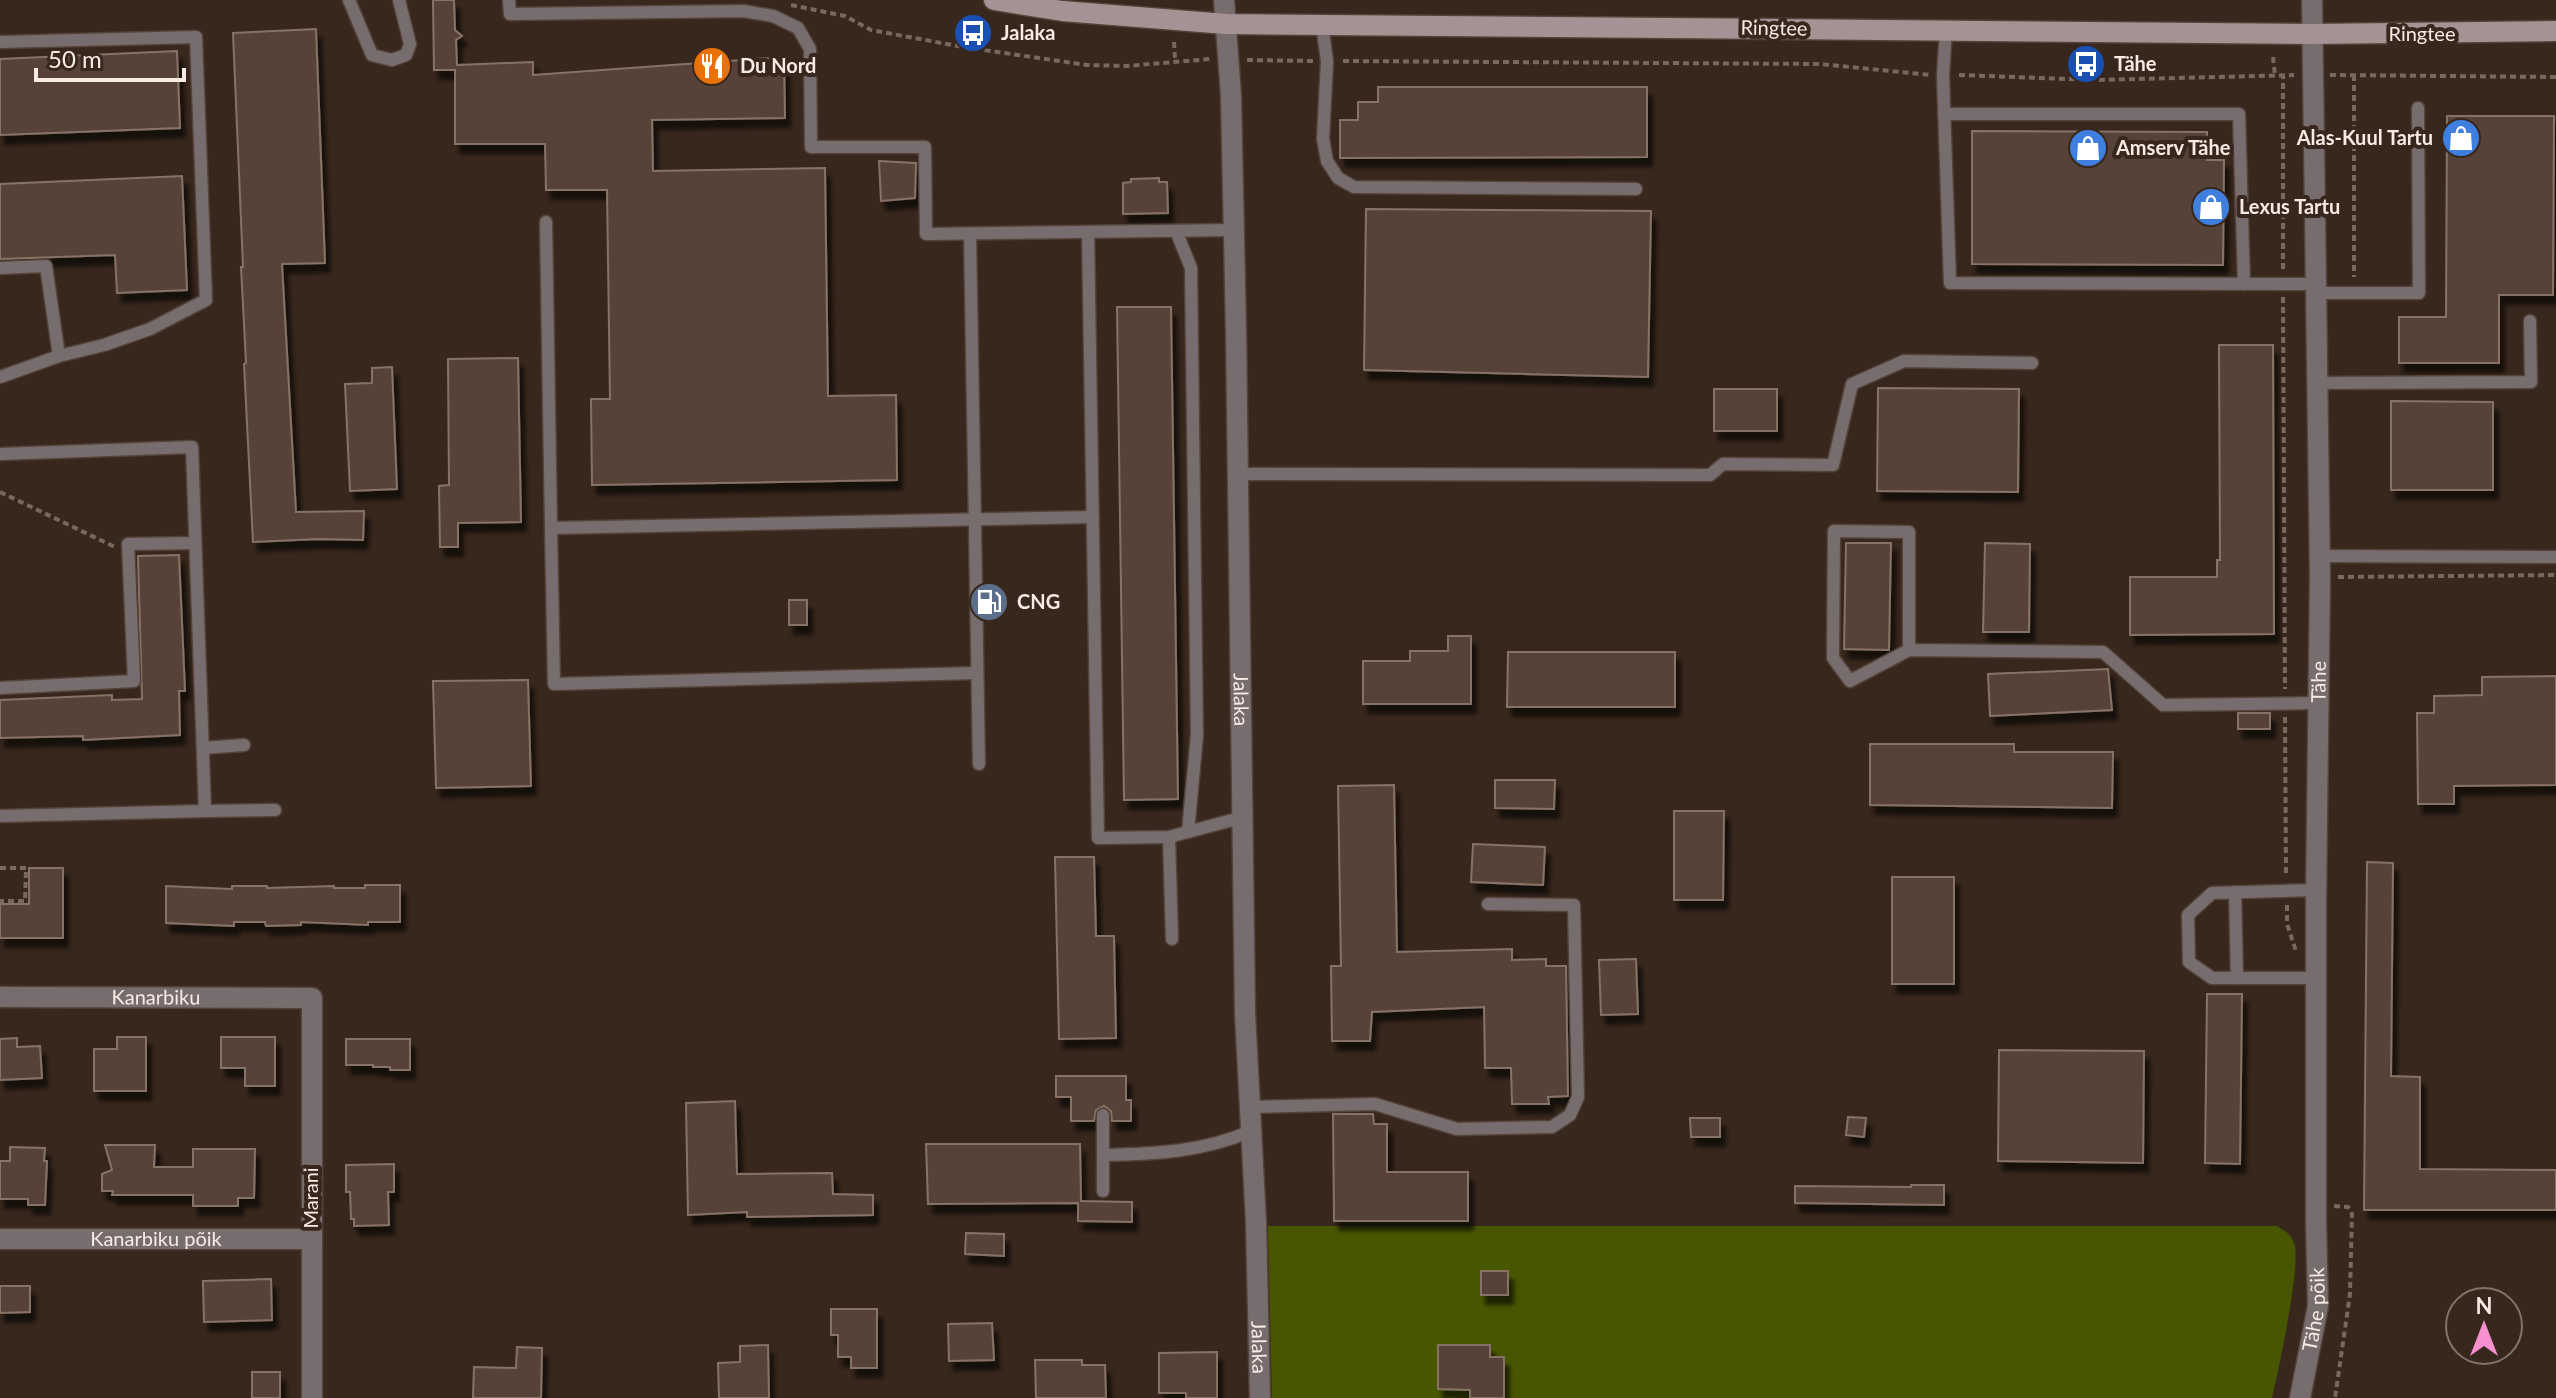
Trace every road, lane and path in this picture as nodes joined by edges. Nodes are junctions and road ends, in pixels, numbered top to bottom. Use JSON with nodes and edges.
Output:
{"nodes":[{"id":1,"x":349,"y":0,"type":"edge"},
{"id":2,"x":399,"y":0,"type":"edge"},
{"id":3,"x":509,"y":0,"type":"edge"},
{"id":4,"x":994,"y":0,"type":"edge"},
{"id":5,"x":1224,"y":0,"type":"edge"},
{"id":6,"x":2312,"y":0,"type":"edge"},
{"id":7,"x":790,"y":5,"type":"dead end"},
{"id":8,"x":1226,"y":24,"type":"junction"},
{"id":9,"x":1322,"y":24,"type":"junction"},
{"id":10,"x":1946,"y":30,"type":"junction"},
{"id":11,"x":2556,"y":31,"type":"edge"},
{"id":12,"x":2311,"y":34,"type":"junction"},
{"id":13,"x":0,"y":42,"type":"edge"},
{"id":14,"x":1174,"y":42,"type":"dead end"},
{"id":15,"x":2273,"y":57,"type":"dead end"},
{"id":16,"x":1229,"y":58,"type":"junction"},
{"id":17,"x":1175,"y":61,"type":"junction"},
{"id":18,"x":1327,"y":61,"type":"junction"},
{"id":19,"x":1943,"y":75,"type":"junction"},
{"id":20,"x":2275,"y":75,"type":"junction"},
{"id":21,"x":2311,"y":75,"type":"junction"},
{"id":22,"x":2354,"y":75,"type":"junction"},
{"id":23,"x":2556,"y":77,"type":"edge"},
{"id":24,"x":2418,"y":108,"type":"dead end"},
{"id":25,"x":1944,"y":114,"type":"junction"},
{"id":26,"x":1636,"y":189,"type":"dead end"},
{"id":27,"x":546,"y":222,"type":"dead end"},
{"id":28,"x":1234,"y":230,"type":"junction"},
{"id":29,"x":1176,"y":231,"type":"junction"},
{"id":30,"x":1088,"y":232,"type":"junction"},
{"id":31,"x":970,"y":234,"type":"junction"},
{"id":32,"x":0,"y":268,"type":"edge"},
{"id":33,"x":2244,"y":284,"type":"junction"},
{"id":34,"x":2315,"y":288,"type":"junction"},
{"id":35,"x":2355,"y":293,"type":"junction"},
{"id":36,"x":2530,"y":321,"type":"dead end"},
{"id":37,"x":59,"y":356,"type":"junction"},
{"id":38,"x":2032,"y":363,"type":"dead end"},
{"id":39,"x":0,"y":377,"type":"edge"},
{"id":40,"x":2316,"y":383,"type":"junction"},
{"id":41,"x":0,"y":454,"type":"edge"},
{"id":42,"x":1238,"y":474,"type":"junction"},
{"id":43,"x":0,"y":492,"type":"edge"},
{"id":44,"x":1093,"y":517,"type":"junction"},
{"id":45,"x":975,"y":520,"type":"junction"},
{"id":46,"x":551,"y":528,"type":"junction"},
{"id":47,"x":195,"y":543,"type":"junction"},
{"id":48,"x":128,"y":554,"type":"junction"},
{"id":49,"x":2319,"y":556,"type":"junction"},
{"id":50,"x":2556,"y":557,"type":"edge"},
{"id":51,"x":2556,"y":575,"type":"edge"},
{"id":52,"x":2320,"y":577,"type":"junction"},
{"id":53,"x":1909,"y":650,"type":"junction"},
{"id":54,"x":977,"y":673,"type":"junction"},
{"id":55,"x":0,"y":688,"type":"edge"},
{"id":56,"x":2318,"y":703,"type":"junction"},
{"id":57,"x":244,"y":745,"type":"dead end"},
{"id":58,"x":203,"y":748,"type":"junction"},
{"id":59,"x":979,"y":764,"type":"dead end"},
{"id":60,"x":275,"y":810,"type":"dead end"},
{"id":61,"x":205,"y":811,"type":"junction"},
{"id":62,"x":0,"y":816,"type":"edge"},
{"id":63,"x":1240,"y":818,"type":"junction"},
{"id":64,"x":1188,"y":832,"type":"junction"},
{"id":65,"x":1169,"y":837,"type":"junction"},
{"id":66,"x":0,"y":868,"type":"edge"},
{"id":67,"x":2316,"y":890,"type":"junction"},
{"id":68,"x":2235,"y":892,"type":"junction"},
{"id":69,"x":0,"y":901,"type":"edge"},
{"id":70,"x":1488,"y":904,"type":"dead end"},
{"id":71,"x":1172,"y":939,"type":"dead end"},
{"id":72,"x":2237,"y":978,"type":"junction"},
{"id":73,"x":2316,"y":978,"type":"junction"},
{"id":74,"x":0,"y":997,"type":"edge"},
{"id":75,"x":312,"y":998,"type":"joint"},
{"id":76,"x":1250,"y":1107,"type":"junction"},
{"id":77,"x":1103,"y":1115,"type":"dead end"},
{"id":78,"x":1251,"y":1131,"type":"junction"},
{"id":79,"x":1103,"y":1155,"type":"junction"},
{"id":80,"x":1103,"y":1191,"type":"dead end"},
{"id":81,"x":2316,"y":1222,"type":"joint"},
{"id":82,"x":0,"y":1239,"type":"edge"},
{"id":83,"x":311,"y":1239,"type":"junction"},
{"id":84,"x":312,"y":1398,"type":"edge"},
{"id":85,"x":1260,"y":1398,"type":"edge"},
{"id":86,"x":2300,"y":1398,"type":"edge"}],
"edges":[{"from":1,"to":2,"type":"lane"},
{"from":3,"to":31,"type":"lane"},
{"from":4,"to":8,"type":"main road","name":"Ringtee"},
{"from":5,"to":8,"type":"street","name":"Jalaka"},
{"from":6,"to":12,"type":"street","name":"Tähe"},
{"from":7,"to":17,"type":"path"},
{"from":8,"to":9,"type":"main road","name":"Ringtee"},
{"from":8,"to":16,"type":"street","name":"Jalaka"},
{"from":9,"to":10,"type":"main road","name":"Ringtee"},
{"from":9,"to":18,"type":"lane"},
{"from":10,"to":12,"type":"main road","name":"Ringtee"},
{"from":10,"to":19,"type":"lane"},
{"from":11,"to":12,"type":"main road","name":"Ringtee"},
{"from":12,"to":21,"type":"street","name":"Tähe"},
{"from":13,"to":37,"type":"lane"},
{"from":14,"to":17,"type":"path"},
{"from":15,"to":20,"type":"path"},
{"from":16,"to":17,"type":"path"},
{"from":16,"to":18,"type":"path"},
{"from":16,"to":28,"type":"street","name":"Jalaka"},
{"from":18,"to":19,"type":"path"},
{"from":18,"to":26,"type":"lane"},
{"from":19,"to":20,"type":"path"},
{"from":19,"to":25,"type":"lane"},
{"from":20,"to":21,"type":"path"},
{"from":21,"to":22,"type":"path"},
{"from":21,"to":34,"type":"street","name":"Tähe"},
{"from":22,"to":23,"type":"path"},
{"from":22,"to":35,"type":"path"},
{"from":24,"to":35,"type":"lane"},
{"from":25,"to":33,"type":"lane"},
{"from":25,"to":33,"type":"lane"},
{"from":27,"to":46,"type":"lane"},
{"from":28,"to":29,"type":"lane"},
{"from":28,"to":42,"type":"street","name":"Jalaka"},
{"from":29,"to":30,"type":"lane"},
{"from":29,"to":64,"type":"lane"},
{"from":30,"to":31,"type":"lane"},
{"from":30,"to":44,"type":"lane"},
{"from":31,"to":45,"type":"lane"},
{"from":32,"to":37,"type":"lane"},
{"from":33,"to":34,"type":"lane"},
{"from":34,"to":35,"type":"lane"},
{"from":34,"to":40,"type":"street","name":"Tähe"},
{"from":36,"to":40,"type":"lane"},
{"from":37,"to":39,"type":"lane"},
{"from":38,"to":42,"type":"lane"},
{"from":40,"to":49,"type":"street","name":"Tähe"},
{"from":41,"to":47,"type":"lane"},
{"from":42,"to":63,"type":"street","name":"Jalaka"},
{"from":43,"to":48,"type":"path"},
{"from":44,"to":45,"type":"lane"},
{"from":44,"to":65,"type":"lane"},
{"from":45,"to":46,"type":"lane"},
{"from":45,"to":54,"type":"lane"},
{"from":46,"to":54,"type":"lane"},
{"from":47,"to":48,"type":"lane"},
{"from":47,"to":58,"type":"lane"},
{"from":48,"to":55,"type":"lane"},
{"from":49,"to":50,"type":"lane"},
{"from":49,"to":52,"type":"street","name":"Tähe"},
{"from":51,"to":52,"type":"path"},
{"from":52,"to":56,"type":"street","name":"Tähe"},
{"from":53,"to":53,"type":"lane"},
{"from":53,"to":56,"type":"lane"},
{"from":54,"to":59,"type":"lane"},
{"from":56,"to":67,"type":"street","name":"Tähe"},
{"from":57,"to":58,"type":"lane"},
{"from":58,"to":61,"type":"lane"},
{"from":60,"to":61,"type":"lane"},
{"from":61,"to":62,"type":"lane"},
{"from":63,"to":64,"type":"lane"},
{"from":63,"to":76,"type":"street","name":"Jalaka"},
{"from":64,"to":65,"type":"lane"},
{"from":65,"to":71,"type":"lane"},
{"from":66,"to":69,"type":"path"},
{"from":67,"to":68,"type":"lane"},
{"from":67,"to":73,"type":"street","name":"Tähe"},
{"from":68,"to":72,"type":"lane"},
{"from":68,"to":72,"type":"lane"},
{"from":70,"to":76,"type":"lane"},
{"from":72,"to":73,"type":"lane"},
{"from":73,"to":81,"type":"street","name":"Tähe"},
{"from":74,"to":75,"type":"street","name":"Kanarbiku"},
{"from":75,"to":83,"type":"street","name":"Marani"},
{"from":76,"to":78,"type":"street","name":"Jalaka"},
{"from":77,"to":79,"type":"lane"},
{"from":78,"to":79,"type":"lane"},
{"from":78,"to":85,"type":"street","name":"Jalaka"},
{"from":79,"to":80,"type":"lane"},
{"from":81,"to":86,"type":"street","name":"Tähe põik"},
{"from":82,"to":83,"type":"street","name":"Kanarbiku põik"},
{"from":83,"to":84,"type":"street","name":"Marani"}]}
